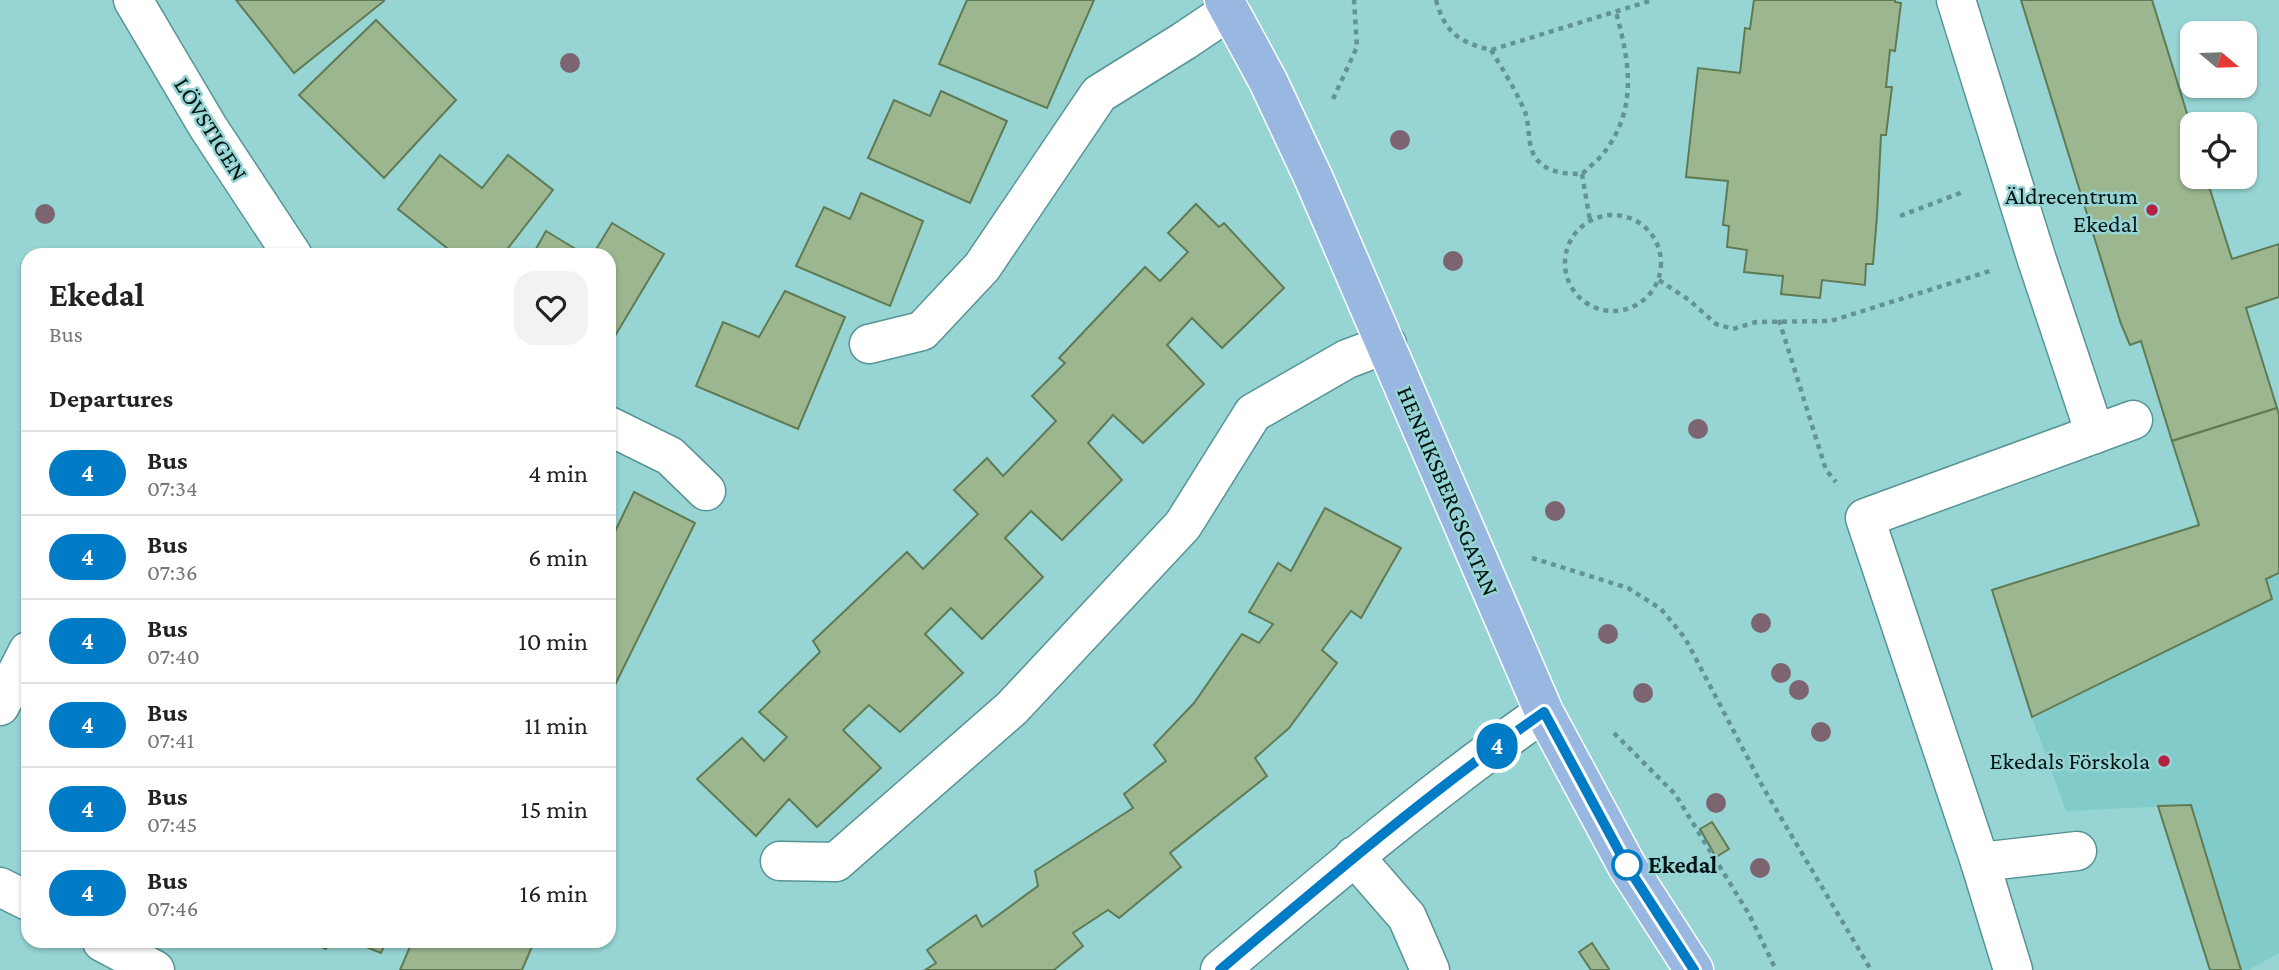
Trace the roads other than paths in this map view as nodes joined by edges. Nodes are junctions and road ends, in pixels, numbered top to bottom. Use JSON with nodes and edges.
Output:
{"nodes":[{"id":1,"x":133,"y":0,"type":"edge"},
{"id":2,"x":1956,"y":0,"type":"edge"},
{"id":3,"x":1227,"y":5,"type":"edge"},
{"id":4,"x":288,"y":248,"type":"edge"},
{"id":5,"x":869,"y":344,"type":"dead end"},
{"id":6,"x":1387,"y":344,"type":"junction"},
{"id":7,"x":2133,"y":419,"type":"dead end"},
{"id":8,"x":616,"y":429,"type":"edge"},
{"id":9,"x":2095,"y":434,"type":"junction"},
{"id":10,"x":706,"y":491,"type":"dead end"},
{"id":11,"x":21,"y":665,"type":"edge"},
{"id":12,"x":0,"y":706,"type":"edge"},
{"id":13,"x":1544,"y":712,"type":"junction"},
{"id":14,"x":2077,"y":851,"type":"dead end"},
{"id":15,"x":1354,"y":856,"type":"junction"},
{"id":16,"x":780,"y":861,"type":"dead end"},
{"id":17,"x":1980,"y":862,"type":"junction"},
{"id":18,"x":0,"y":887,"type":"edge"},
{"id":19,"x":21,"y":898,"type":"edge"},
{"id":20,"x":113,"y":948,"type":"edge"},
{"id":21,"x":155,"y":970,"type":"edge"},
{"id":22,"x":1220,"y":970,"type":"edge"},
{"id":23,"x":1430,"y":970,"type":"edge"},
{"id":24,"x":1694,"y":970,"type":"edge"},
{"id":25,"x":2013,"y":970,"type":"edge"}],
"edges":[{"from":1,"to":4,"type":"street","name":"LÖVSTIGEN"},
{"from":2,"to":9,"type":"street"},
{"from":3,"to":5,"type":"street"},
{"from":3,"to":6,"type":"main road","name":"HENRIKSBERGSGATAN"},
{"from":6,"to":13,"type":"main road","name":"HENRIKSBERGSGATAN"},
{"from":6,"to":16,"type":"street"},
{"from":7,"to":9,"type":"street"},
{"from":8,"to":10,"type":"street"},
{"from":9,"to":17,"type":"street"},
{"from":11,"to":12,"type":"street"},
{"from":13,"to":15,"type":"street"},
{"from":13,"to":24,"type":"main road","name":"HENRIKSBERGSGATAN"},
{"from":14,"to":17,"type":"street"},
{"from":15,"to":22,"type":"street"},
{"from":15,"to":23,"type":"street"},
{"from":17,"to":25,"type":"street"},
{"from":18,"to":19,"type":"street"},
{"from":20,"to":21,"type":"street"}]}
